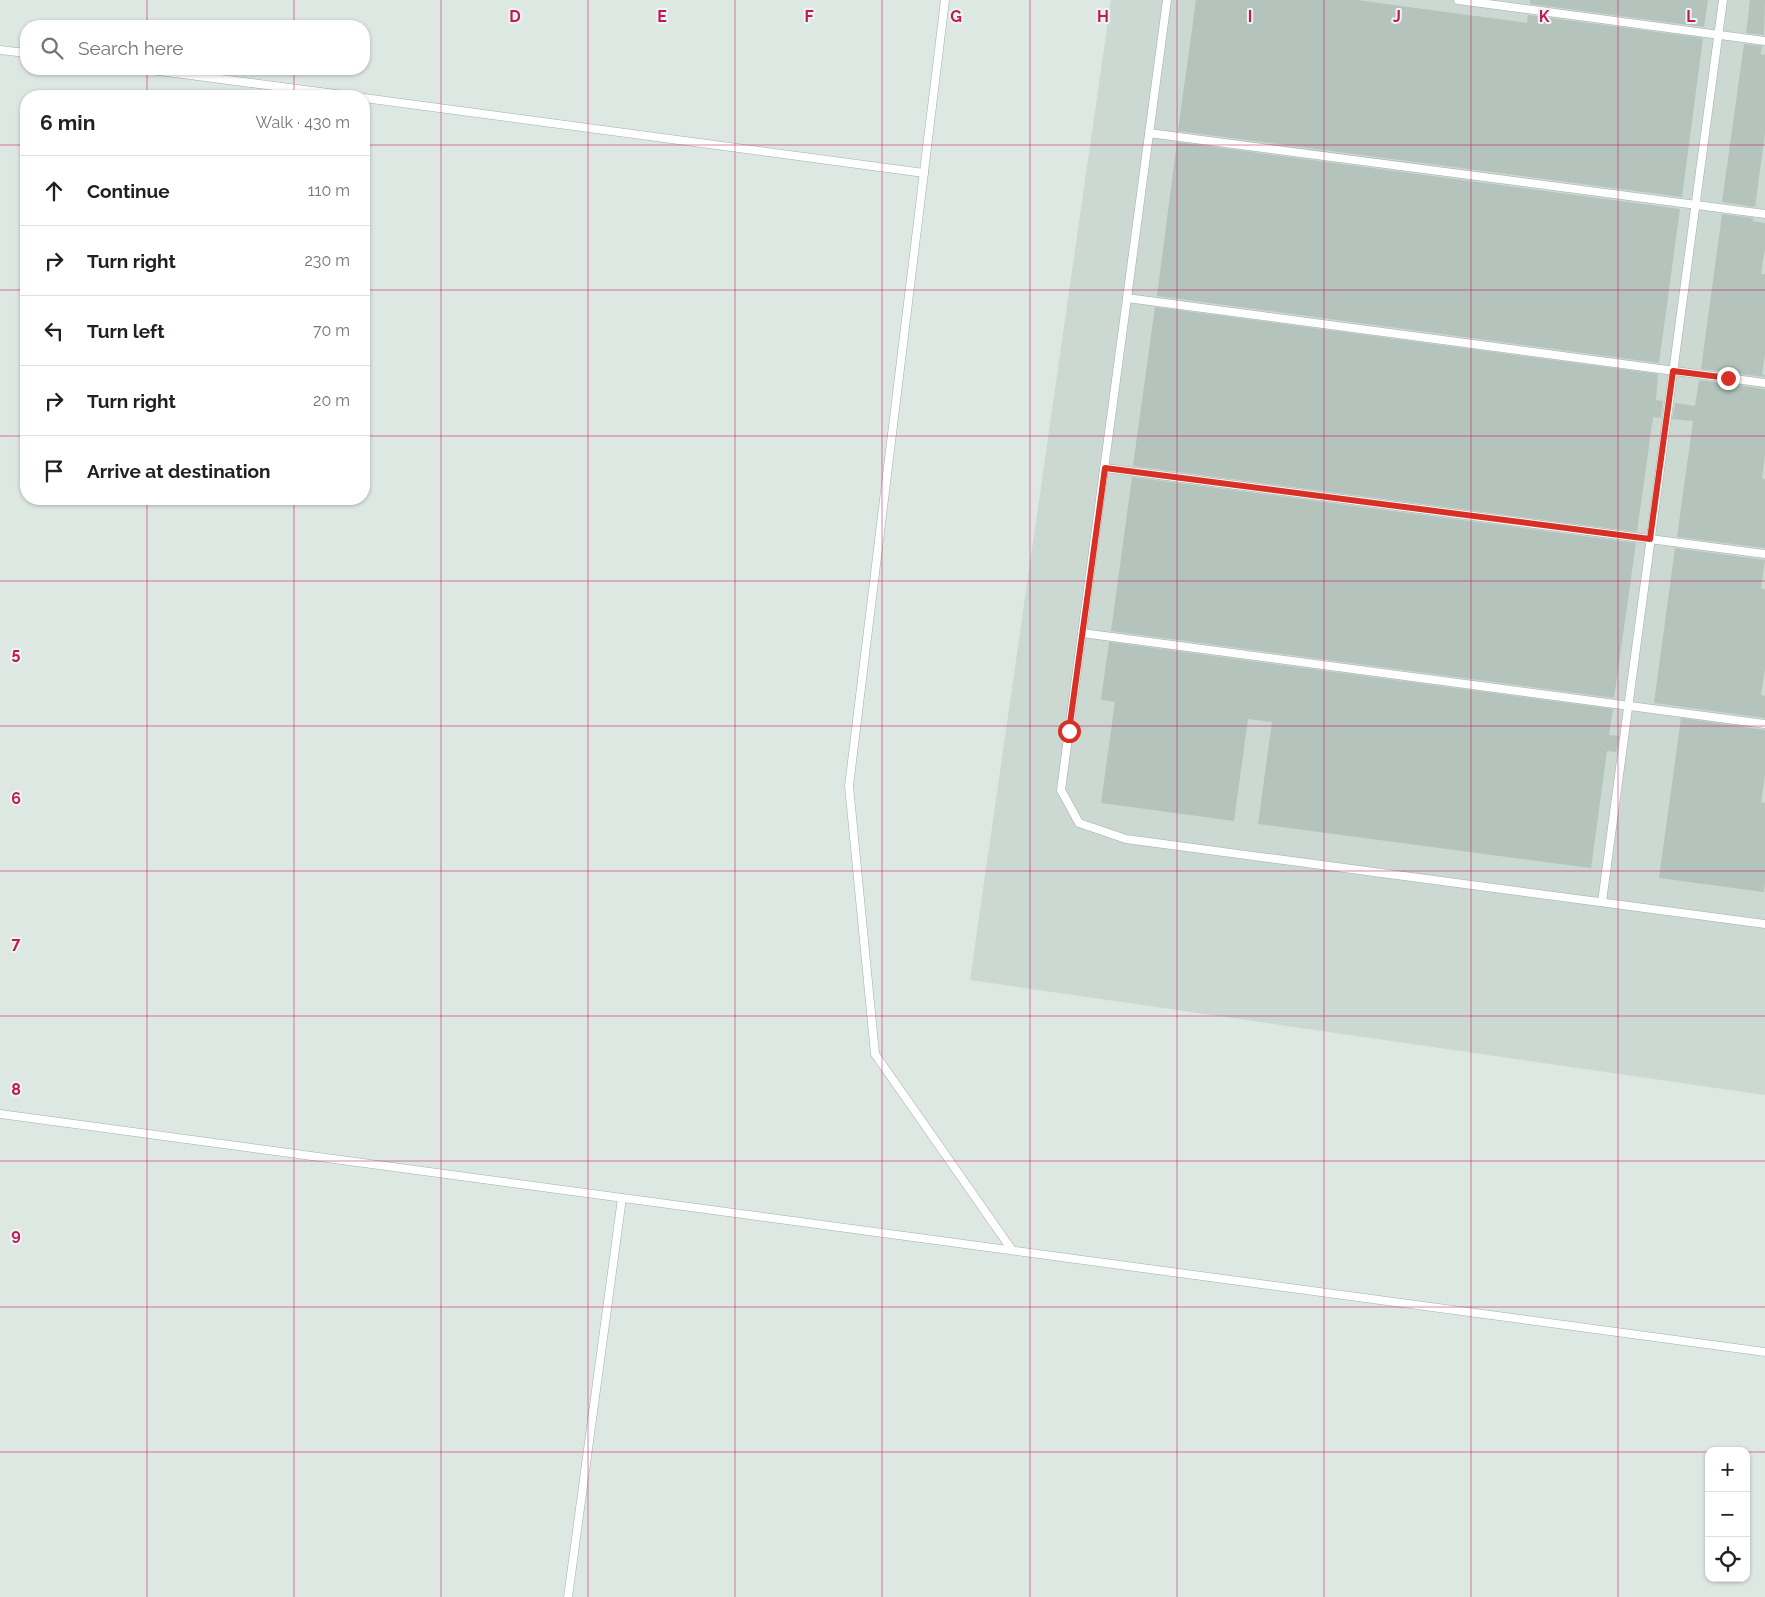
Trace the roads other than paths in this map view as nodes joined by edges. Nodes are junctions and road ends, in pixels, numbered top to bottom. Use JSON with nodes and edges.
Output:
{"nodes":[{"id":1,"x":945,"y":0,"type":"edge"},
{"id":2,"x":1167,"y":0,"type":"edge"},
{"id":3,"x":1458,"y":0,"type":"edge"},
{"id":4,"x":1723,"y":0,"type":"edge"},
{"id":5,"x":1718,"y":35,"type":"junction"},
{"id":6,"x":1765,"y":41,"type":"edge"},
{"id":7,"x":0,"y":50,"type":"edge"},
{"id":8,"x":20,"y":52,"type":"edge"},
{"id":9,"x":190,"y":75,"type":"edge"},
{"id":10,"x":305,"y":90,"type":"edge"},
{"id":11,"x":370,"y":99,"type":"edge"},
{"id":12,"x":1149,"y":133,"type":"junction"},
{"id":13,"x":924,"y":173,"type":"junction"},
{"id":14,"x":1696,"y":205,"type":"junction"},
{"id":15,"x":1765,"y":214,"type":"edge"},
{"id":16,"x":1127,"y":298,"type":"junction"},
{"id":17,"x":1673,"y":371,"type":"junction"},
{"id":18,"x":1765,"y":383,"type":"edge"},
{"id":19,"x":1105,"y":468,"type":"junction"},
{"id":20,"x":1650,"y":539,"type":"junction"},
{"id":21,"x":1765,"y":554,"type":"edge"},
{"id":22,"x":1082,"y":633,"type":"junction"},
{"id":23,"x":1628,"y":706,"type":"junction"},
{"id":24,"x":1765,"y":724,"type":"edge"},
{"id":25,"x":1602,"y":902,"type":"junction"},
{"id":26,"x":1765,"y":924,"type":"edge"},
{"id":27,"x":0,"y":1114,"type":"edge"},
{"id":28,"x":622,"y":1198,"type":"junction"},
{"id":29,"x":1012,"y":1250,"type":"junction"},
{"id":30,"x":1765,"y":1352,"type":"edge"},
{"id":31,"x":568,"y":1597,"type":"edge"}],
"edges":[{"from":1,"to":13,"type":"lane"},
{"from":2,"to":12,"type":"lane"},
{"from":3,"to":5,"type":"lane"},
{"from":4,"to":5,"type":"lane"},
{"from":5,"to":6,"type":"lane"},
{"from":5,"to":14,"type":"lane"},
{"from":7,"to":8,"type":"lane"},
{"from":9,"to":10,"type":"lane"},
{"from":11,"to":13,"type":"lane"},
{"from":12,"to":14,"type":"lane"},
{"from":12,"to":16,"type":"lane"},
{"from":13,"to":29,"type":"lane"},
{"from":14,"to":15,"type":"lane"},
{"from":14,"to":17,"type":"lane"},
{"from":16,"to":17,"type":"lane"},
{"from":16,"to":19,"type":"lane"},
{"from":17,"to":18,"type":"lane"},
{"from":17,"to":20,"type":"lane"},
{"from":19,"to":20,"type":"lane"},
{"from":19,"to":22,"type":"lane"},
{"from":20,"to":21,"type":"lane"},
{"from":20,"to":23,"type":"lane"},
{"from":22,"to":23,"type":"lane"},
{"from":22,"to":25,"type":"lane"},
{"from":23,"to":24,"type":"lane"},
{"from":23,"to":25,"type":"lane"},
{"from":25,"to":26,"type":"lane"},
{"from":27,"to":28,"type":"lane"},
{"from":28,"to":29,"type":"lane"},
{"from":28,"to":31,"type":"lane"},
{"from":29,"to":30,"type":"lane"}]}
